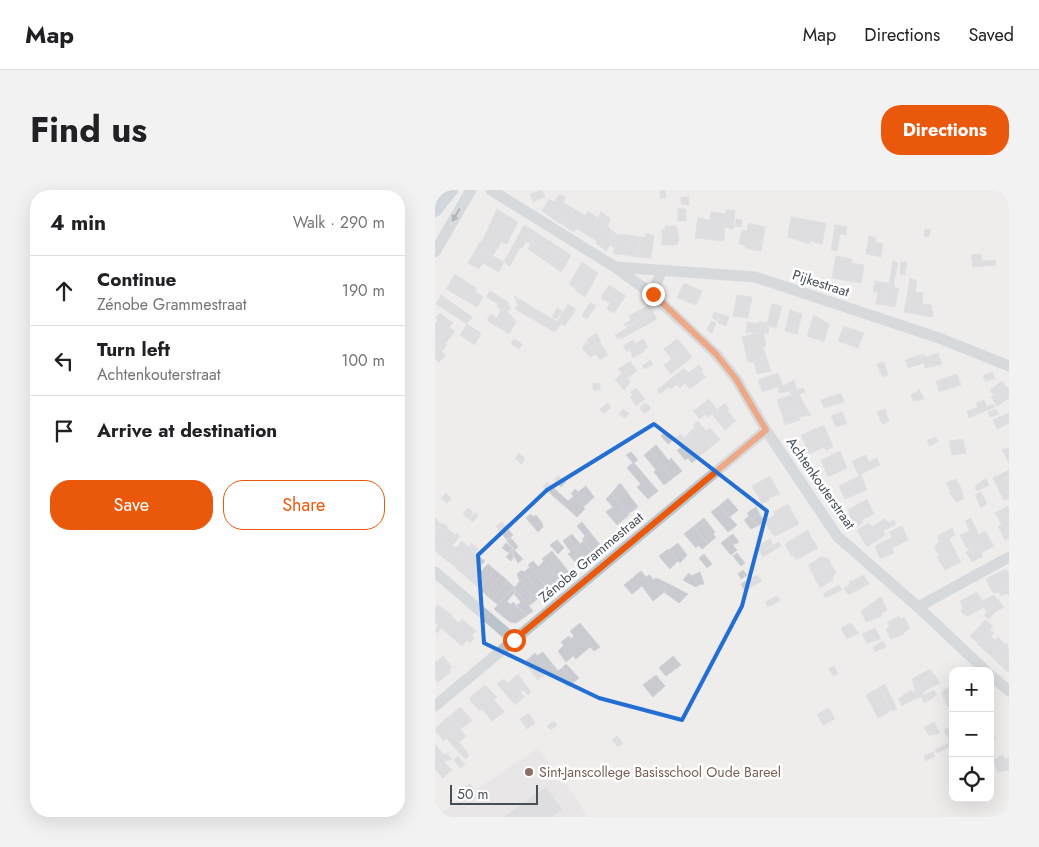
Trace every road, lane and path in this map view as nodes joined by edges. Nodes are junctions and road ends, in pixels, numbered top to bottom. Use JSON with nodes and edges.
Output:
{"nodes":[{"id":1,"x":451,"y":190,"type":"edge"},
{"id":2,"x":471,"y":190,"type":"edge"},
{"id":3,"x":491,"y":190,"type":"edge"},
{"id":4,"x":435,"y":210,"type":"edge"},
{"id":5,"x":435,"y":252,"type":"edge"},
{"id":6,"x":615,"y":267,"type":"junction"},
{"id":7,"x":662,"y":270,"type":"junction"},
{"id":8,"x":653,"y":294,"type":"junction"},
{"id":9,"x":1009,"y":366,"type":"edge"},
{"id":10,"x":766,"y":430,"type":"junction"},
{"id":11,"x":1009,"y":557,"type":"edge"},
{"id":12,"x":435,"y":572,"type":"edge"},
{"id":13,"x":918,"y":606,"type":"junction"},
{"id":14,"x":514,"y":640,"type":"junction"},
{"id":15,"x":982,"y":667,"type":"edge"},
{"id":16,"x":994,"y":678,"type":"edge"},
{"id":17,"x":1009,"y":691,"type":"edge"},
{"id":18,"x":435,"y":706,"type":"edge"}],
"edges":[{"from":1,"to":4,"type":"main road"},
{"from":2,"to":5,"type":"street","one_way":true},
{"from":3,"to":6,"type":"street","name":"Achtenkouterstraat"},
{"from":6,"to":7,"type":"street","name":"Pijkestraat"},
{"from":6,"to":8,"type":"street","name":"Achtenkouterstraat"},
{"from":7,"to":8,"type":"street"},
{"from":7,"to":9,"type":"street","name":"Pijkestraat"},
{"from":8,"to":10,"type":"street","name":"Achtenkouterstraat"},
{"from":10,"to":13,"type":"street","name":"Achtenkouterstraat"},
{"from":10,"to":14,"type":"street","name":"Zénobe Grammestraat"},
{"from":11,"to":13,"type":"street"},
{"from":12,"to":14,"type":"street"},
{"from":13,"to":15,"type":"street","name":"Achtenkouterstraat"},
{"from":14,"to":18,"type":"street","name":"Zénobe Grammestraat"},
{"from":16,"to":17,"type":"street"}]}
